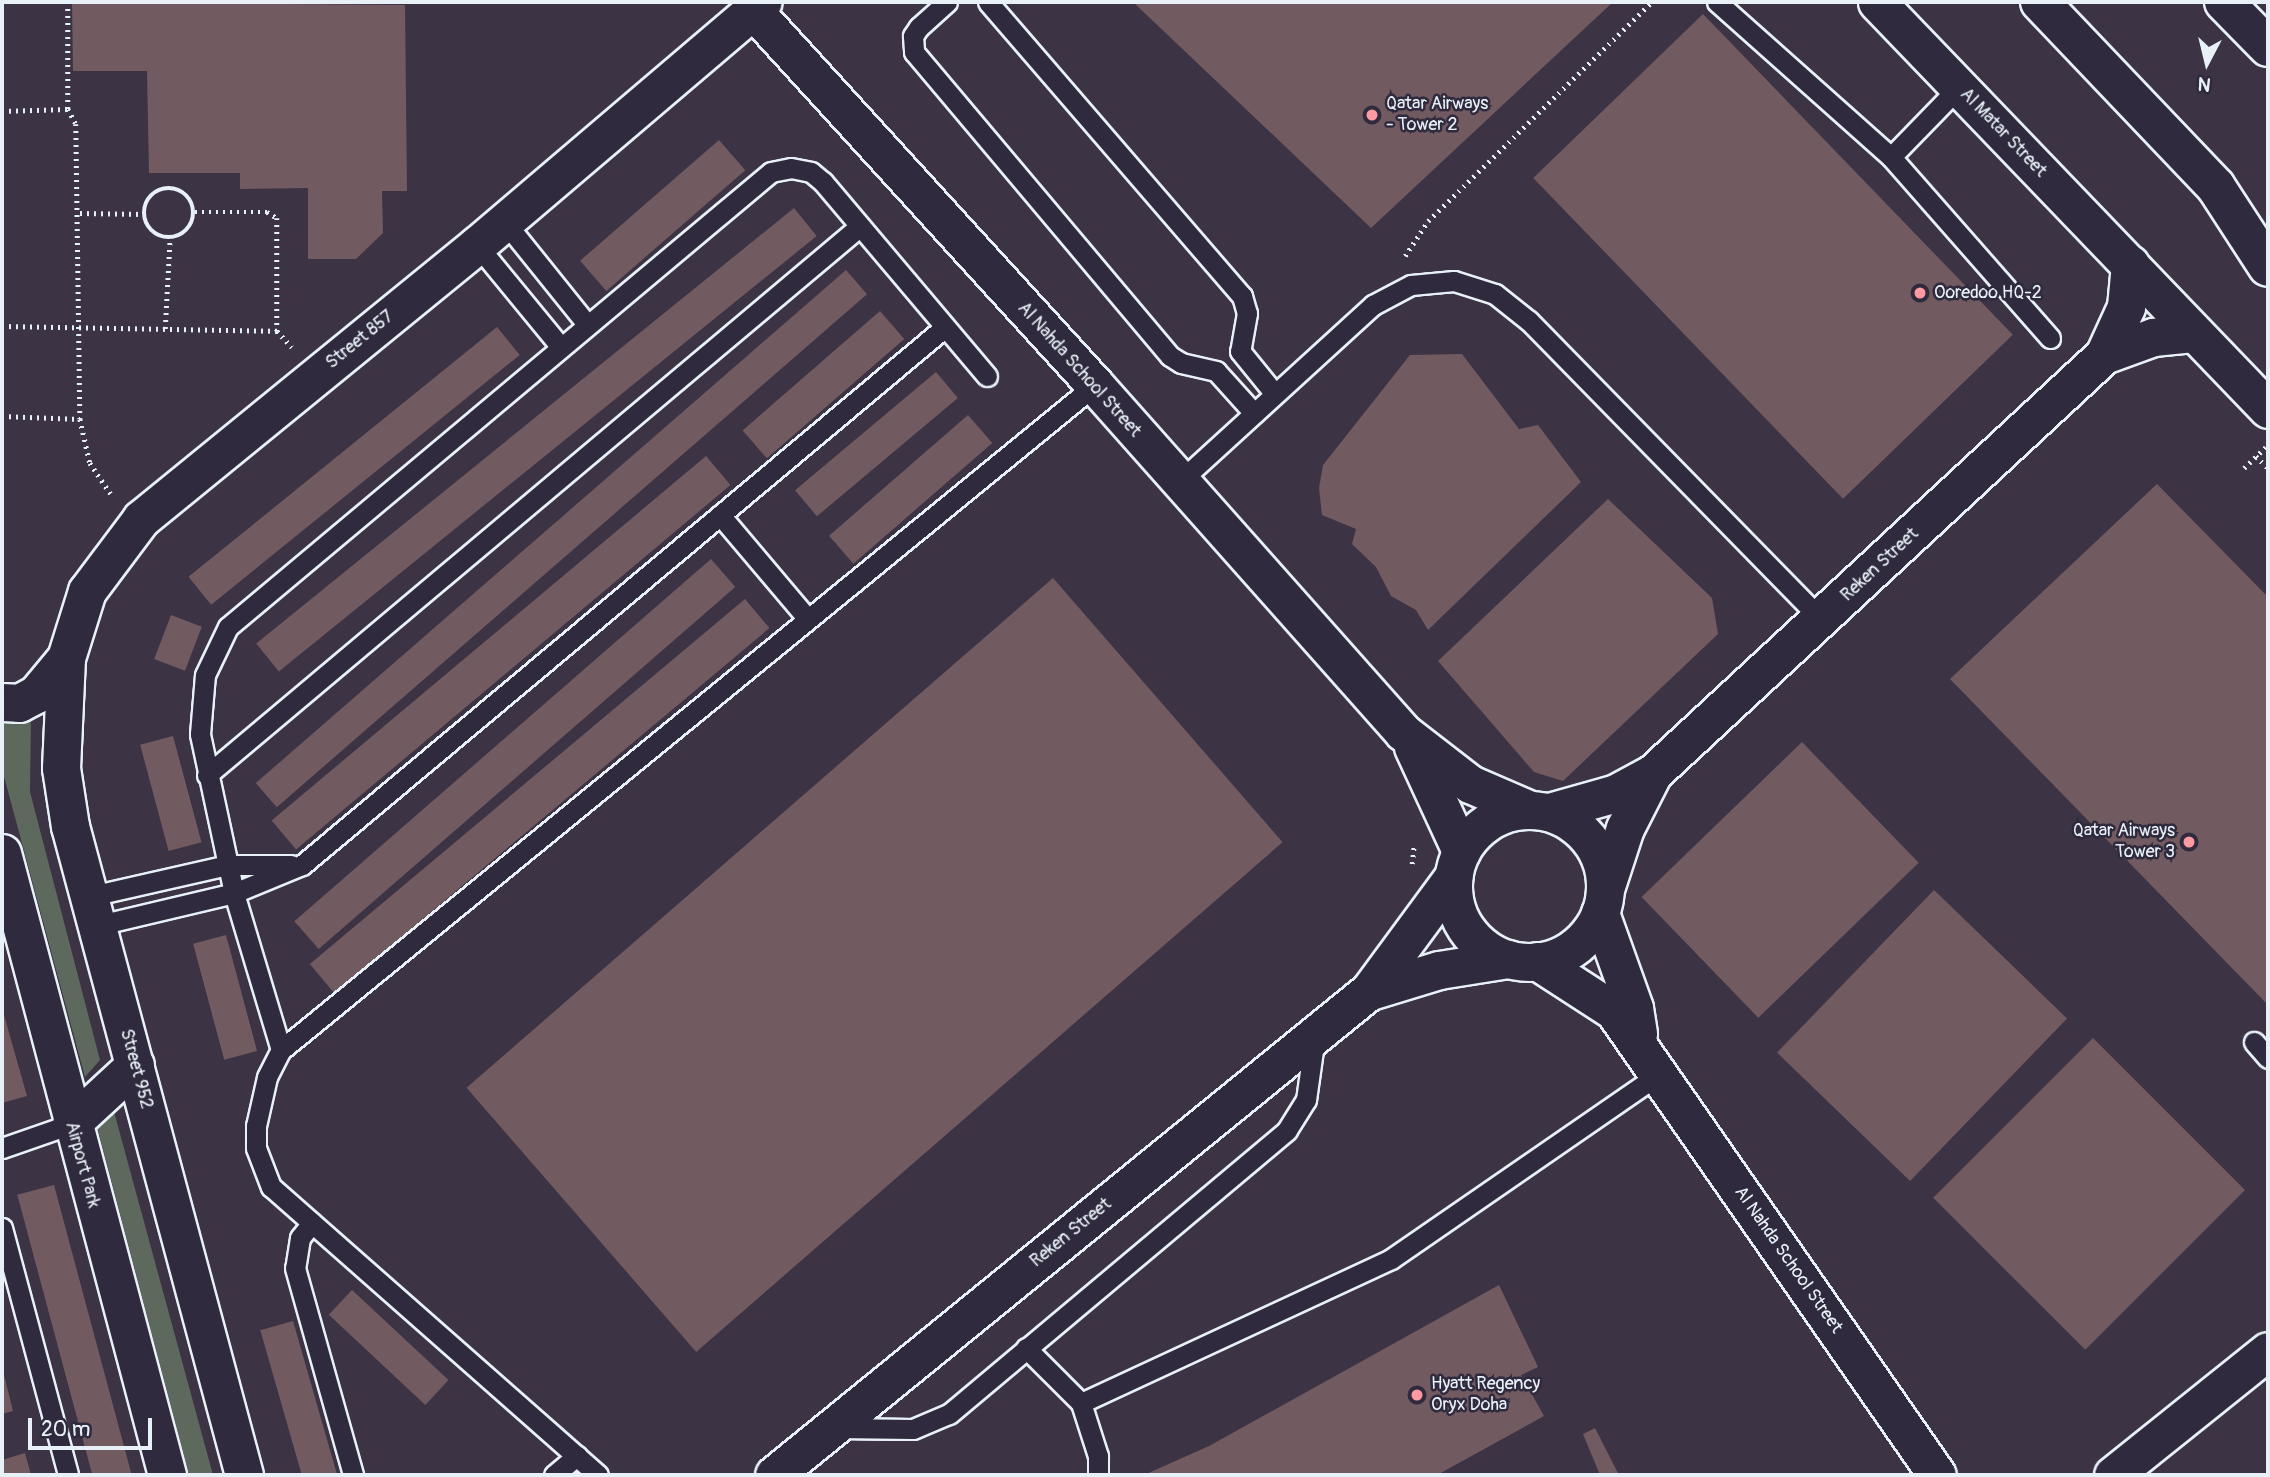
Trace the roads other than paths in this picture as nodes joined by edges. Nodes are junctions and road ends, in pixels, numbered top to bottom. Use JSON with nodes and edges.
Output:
{"nodes":[{"id":1,"x":947,"y":2,"type":"edge"},
{"id":2,"x":988,"y":2,"type":"edge"},
{"id":3,"x":1717,"y":2,"type":"edge"},
{"id":4,"x":1877,"y":2,"type":"edge"},
{"id":5,"x":2040,"y":2,"type":"edge"},
{"id":6,"x":2224,"y":2,"type":"edge"},
{"id":7,"x":758,"y":6,"type":"edge"},
{"id":8,"x":2268,"y":47,"type":"edge"},
{"id":9,"x":1959,"y":87,"type":"junction"},
{"id":10,"x":1891,"y":157,"type":"junction"},
{"id":11,"x":2216,"y":187,"type":"junction"},
{"id":12,"x":503,"y":221,"type":"junction"},
{"id":13,"x":2268,"y":222,"type":"edge"},
{"id":14,"x":860,"y":226,"type":"junction"},
{"id":15,"x":477,"y":245,"type":"junction"},
{"id":16,"x":2130,"y":264,"type":"junction"},
{"id":17,"x":2268,"y":267,"type":"edge"},
{"id":18,"x":586,"y":323,"type":"junction"},
{"id":19,"x":945,"y":327,"type":"junction"},
{"id":20,"x":2193,"y":333,"type":"junction"},
{"id":21,"x":2050,"y":338,"type":"dead end"},
{"id":22,"x":559,"y":346,"type":"junction"},
{"id":23,"x":2104,"y":355,"type":"junction"},
{"id":24,"x":987,"y":376,"type":"dead end"},
{"id":25,"x":1095,"y":385,"type":"junction"},
{"id":26,"x":1275,"y":394,"type":"junction"},
{"id":27,"x":2268,"y":409,"type":"edge"},
{"id":28,"x":1254,"y":414,"type":"junction"},
{"id":29,"x":1178,"y":483,"type":"junction"},
{"id":30,"x":720,"y":515,"type":"junction"},
{"id":31,"x":807,"y":618,"type":"junction"},
{"id":32,"x":1822,"y":620,"type":"junction"},
{"id":33,"x":66,"y":658,"type":"junction"},
{"id":34,"x":2,"y":702,"type":"edge"},
{"id":35,"x":1403,"y":732,"type":"junction"},
{"id":36,"x":1653,"y":773,"type":"junction"},
{"id":37,"x":207,"y":775,"type":"junction"},
{"id":38,"x":1539,"y":811,"type":"junction"},
{"id":39,"x":2,"y":853,"type":"edge"},
{"id":40,"x":1457,"y":864,"type":"junction"},
{"id":41,"x":228,"y":865,"type":"junction"},
{"id":42,"x":302,"y":865,"type":"junction"},
{"id":43,"x":234,"y":893,"type":"junction"},
{"id":44,"x":1603,"y":900,"type":"junction"},
{"id":45,"x":95,"y":910,"type":"junction"},
{"id":46,"x":1522,"y":960,"type":"junction"},
{"id":47,"x":1369,"y":991,"type":"junction"},
{"id":48,"x":1315,"y":1035,"type":"junction"},
{"id":49,"x":2254,"y":1042,"type":"dead end"},
{"id":50,"x":281,"y":1050,"type":"junction"},
{"id":51,"x":2268,"y":1058,"type":"edge"},
{"id":52,"x":1649,"y":1060,"type":"junction"},
{"id":53,"x":135,"y":1065,"type":"junction"},
{"id":54,"x":71,"y":1124,"type":"junction"},
{"id":55,"x":2,"y":1148,"type":"edge"},
{"id":56,"x":312,"y":1223,"type":"junction"},
{"id":57,"x":2,"y":1228,"type":"edge"},
{"id":58,"x":1026,"y":1348,"type":"junction"},
{"id":59,"x":2268,"y":1351,"type":"edge"},
{"id":60,"x":1081,"y":1403,"type":"junction"},
{"id":61,"x":831,"y":1428,"type":"junction"},
{"id":62,"x":577,"y":1456,"type":"junction"},
{"id":63,"x":68,"y":1475,"type":"edge"},
{"id":64,"x":167,"y":1475,"type":"edge"},
{"id":65,"x":244,"y":1475,"type":"edge"},
{"id":66,"x":353,"y":1475,"type":"edge"},
{"id":67,"x":554,"y":1475,"type":"edge"},
{"id":68,"x":598,"y":1475,"type":"edge"},
{"id":69,"x":774,"y":1475,"type":"edge"},
{"id":70,"x":1098,"y":1475,"type":"edge"},
{"id":71,"x":1937,"y":1475,"type":"edge"},
{"id":72,"x":2113,"y":1475,"type":"edge"}],
"edges":[{"from":1,"to":28,"type":"lane"},
{"from":2,"to":26,"type":"lane"},
{"from":3,"to":10,"type":"lane"},
{"from":4,"to":9,"type":"street","name":"Al Matar Street"},
{"from":5,"to":11,"type":"highway"},
{"from":6,"to":8,"type":"highway"},
{"from":7,"to":12,"type":"street","name":"Street 857"},
{"from":7,"to":25,"type":"street","name":"Al Nahda School Street"},
{"from":9,"to":10,"type":"lane"},
{"from":9,"to":16,"type":"street","name":"Al Matar Street"},
{"from":10,"to":21,"type":"lane"},
{"from":11,"to":13,"type":"highway"},
{"from":11,"to":17,"type":"highway"},
{"from":12,"to":15,"type":"street","name":"Street 857"},
{"from":12,"to":18,"type":"lane"},
{"from":14,"to":18,"type":"lane"},
{"from":14,"to":19,"type":"lane"},
{"from":14,"to":37,"type":"lane"},
{"from":15,"to":22,"type":"lane"},
{"from":15,"to":33,"type":"street","name":"Street 857"},
{"from":16,"to":20,"type":"street","name":"Al Matar Street"},
{"from":16,"to":23,"type":"street"},
{"from":18,"to":22,"type":"lane"},
{"from":19,"to":24,"type":"lane"},
{"from":19,"to":30,"type":"lane"},
{"from":20,"to":23,"type":"street"},
{"from":20,"to":27,"type":"street","name":"Al Matar Street"},
{"from":22,"to":37,"type":"lane"},
{"from":23,"to":32,"type":"street","name":"Reken Street"},
{"from":25,"to":29,"type":"street","name":"Al Nahda School Street"},
{"from":25,"to":31,"type":"lane"},
{"from":26,"to":28,"type":"lane"},
{"from":26,"to":32,"type":"lane"},
{"from":28,"to":29,"type":"lane"},
{"from":29,"to":35,"type":"street","name":"Al Nahda School Street"},
{"from":30,"to":31,"type":"lane"},
{"from":30,"to":42,"type":"lane"},
{"from":31,"to":50,"type":"lane"},
{"from":32,"to":36,"type":"street","name":"Reken Street"},
{"from":33,"to":34,"type":"street","name":"Street 857"},
{"from":33,"to":45,"type":"street","name":"Street 952"},
{"from":35,"to":38,"type":"street","name":"Al Nahda School Street"},
{"from":35,"to":40,"type":"street","name":"Al Nahda School Street"},
{"from":36,"to":38,"type":"street","name":"Reken Street"},
{"from":36,"to":44,"type":"street","name":"Reken Street"},
{"from":37,"to":41,"type":"lane"},
{"from":38,"to":40,"type":"street"},
{"from":38,"to":44,"type":"street"},
{"from":39,"to":54,"type":"street","name":"Airport Park"},
{"from":40,"to":46,"type":"street"},
{"from":40,"to":47,"type":"street","name":"Reken Street"},
{"from":41,"to":42,"type":"lane"},
{"from":41,"to":43,"type":"lane"},
{"from":41,"to":45,"type":"lane"},
{"from":42,"to":43,"type":"lane"},
{"from":43,"to":45,"type":"lane"},
{"from":43,"to":50,"type":"lane"},
{"from":44,"to":46,"type":"street"},
{"from":44,"to":52,"type":"street","name":"Al Nahda School Street"},
{"from":45,"to":53,"type":"street","name":"Street 952"},
{"from":46,"to":47,"type":"street","name":"Reken Street"},
{"from":46,"to":52,"type":"street","name":"Al Nahda School Street"},
{"from":47,"to":48,"type":"street","name":"Reken Street"},
{"from":48,"to":58,"type":"lane"},
{"from":48,"to":61,"type":"street","name":"Reken Street"},
{"from":49,"to":51,"type":"lane"},
{"from":50,"to":56,"type":"lane"},
{"from":52,"to":60,"type":"lane"},
{"from":52,"to":71,"type":"street","name":"Al Nahda School Street"},
{"from":53,"to":54,"type":"street"},
{"from":53,"to":65,"type":"street","name":"Street 952"},
{"from":54,"to":55,"type":"lane"},
{"from":54,"to":64,"type":"street","name":"Airport Park"},
{"from":56,"to":62,"type":"lane"},
{"from":56,"to":66,"type":"lane"},
{"from":57,"to":63,"type":"lane"},
{"from":58,"to":60,"type":"lane"},
{"from":58,"to":61,"type":"lane"},
{"from":59,"to":72,"type":"street"},
{"from":60,"to":70,"type":"lane"},
{"from":61,"to":69,"type":"street","name":"Reken Street"},
{"from":62,"to":67,"type":"lane"},
{"from":62,"to":68,"type":"lane"}]}
